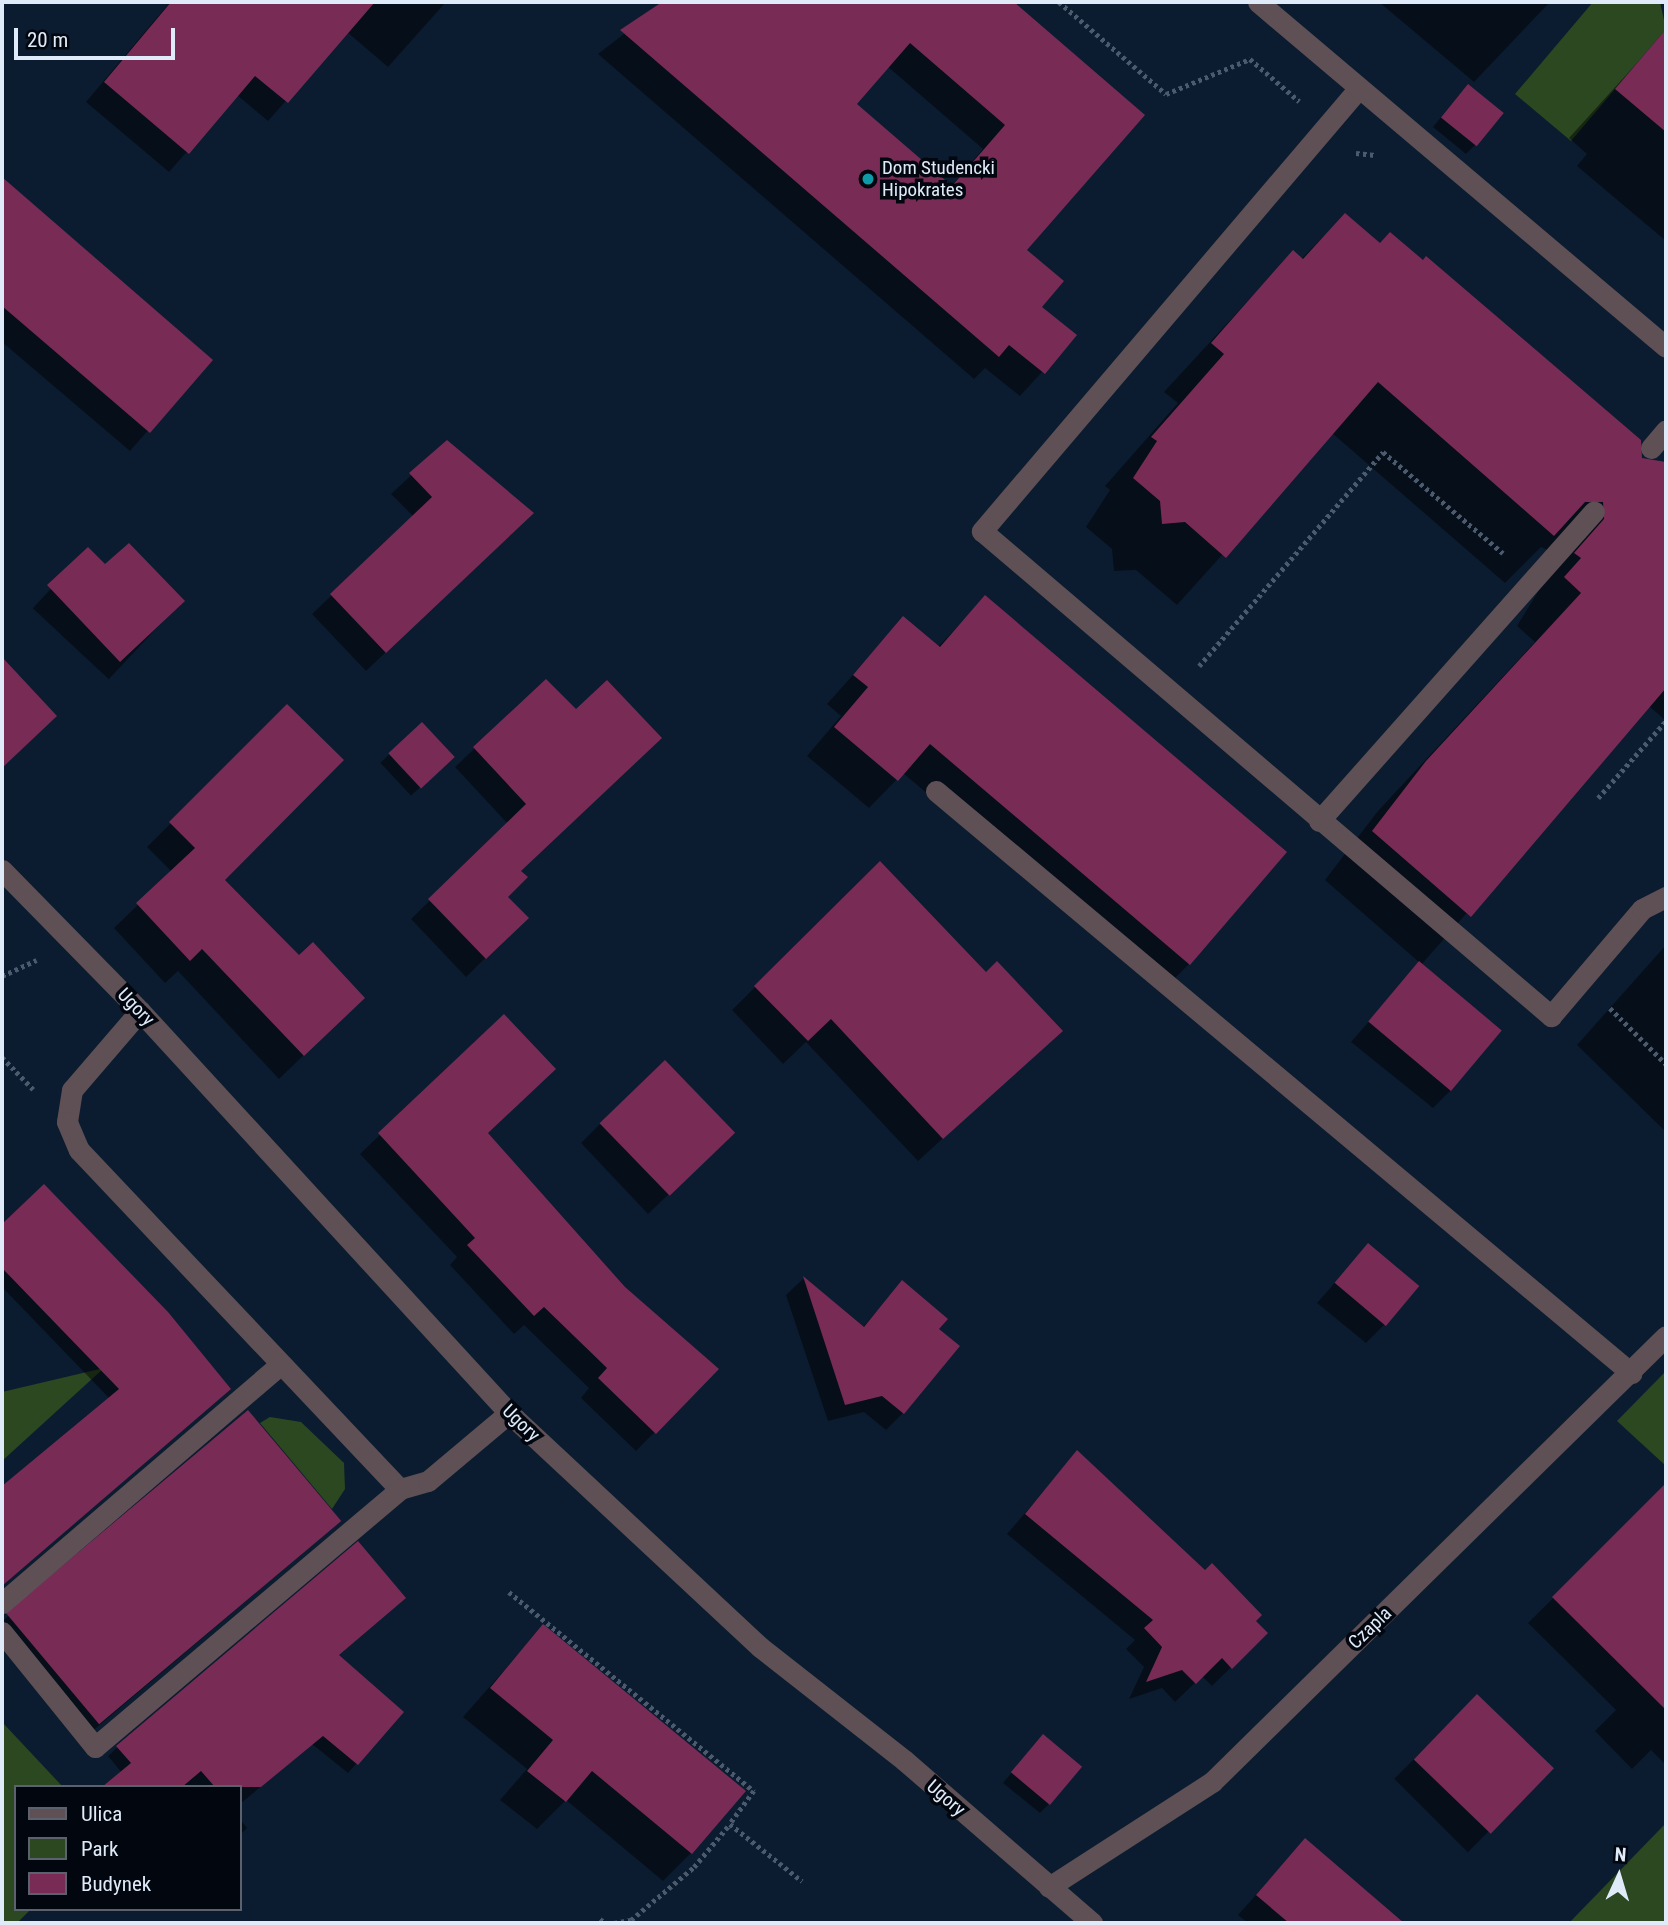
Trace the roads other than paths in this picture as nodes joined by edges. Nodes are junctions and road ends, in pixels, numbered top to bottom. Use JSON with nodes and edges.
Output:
{"nodes":[{"id":1,"x":1258,"y":2,"type":"edge"},
{"id":2,"x":1359,"y":88,"type":"junction"},
{"id":3,"x":1666,"y":346,"type":"edge"},
{"id":4,"x":1666,"y":430,"type":"edge"},
{"id":5,"x":1651,"y":448,"type":"dead end"},
{"id":6,"x":1594,"y":511,"type":"dead end"},
{"id":7,"x":936,"y":791,"type":"dead end"},
{"id":8,"x":1319,"y":821,"type":"junction"},
{"id":9,"x":4,"y":877,"type":"edge"},
{"id":10,"x":1666,"y":897,"type":"edge"},
{"id":11,"x":140,"y":1011,"type":"junction"},
{"id":12,"x":1666,"y":1336,"type":"edge"},
{"id":13,"x":281,"y":1364,"type":"junction"},
{"id":14,"x":1631,"y":1373,"type":"junction"},
{"id":15,"x":509,"y":1413,"type":"junction"},
{"id":16,"x":400,"y":1489,"type":"junction"},
{"id":17,"x":2,"y":1603,"type":"edge"},
{"id":18,"x":2,"y":1632,"type":"edge"},
{"id":19,"x":1049,"y":1887,"type":"junction"},
{"id":20,"x":1092,"y":1923,"type":"edge"}],
"edges":[{"from":1,"to":2,"type":"street"},
{"from":2,"to":3,"type":"street"},
{"from":2,"to":8,"type":"street"},
{"from":4,"to":5,"type":"street"},
{"from":6,"to":8,"type":"street"},
{"from":7,"to":14,"type":"street"},
{"from":8,"to":10,"type":"street"},
{"from":9,"to":11,"type":"street","name":"Ugory"},
{"from":11,"to":13,"type":"street"},
{"from":11,"to":15,"type":"street","name":"Ugory"},
{"from":12,"to":14,"type":"street","name":"Czapla"},
{"from":13,"to":16,"type":"street"},
{"from":13,"to":17,"type":"street"},
{"from":14,"to":19,"type":"street","name":"Czapla"},
{"from":15,"to":16,"type":"street"},
{"from":15,"to":19,"type":"street","name":"Ugory"},
{"from":16,"to":18,"type":"street"},
{"from":19,"to":20,"type":"street","name":"Ugory"}]}
